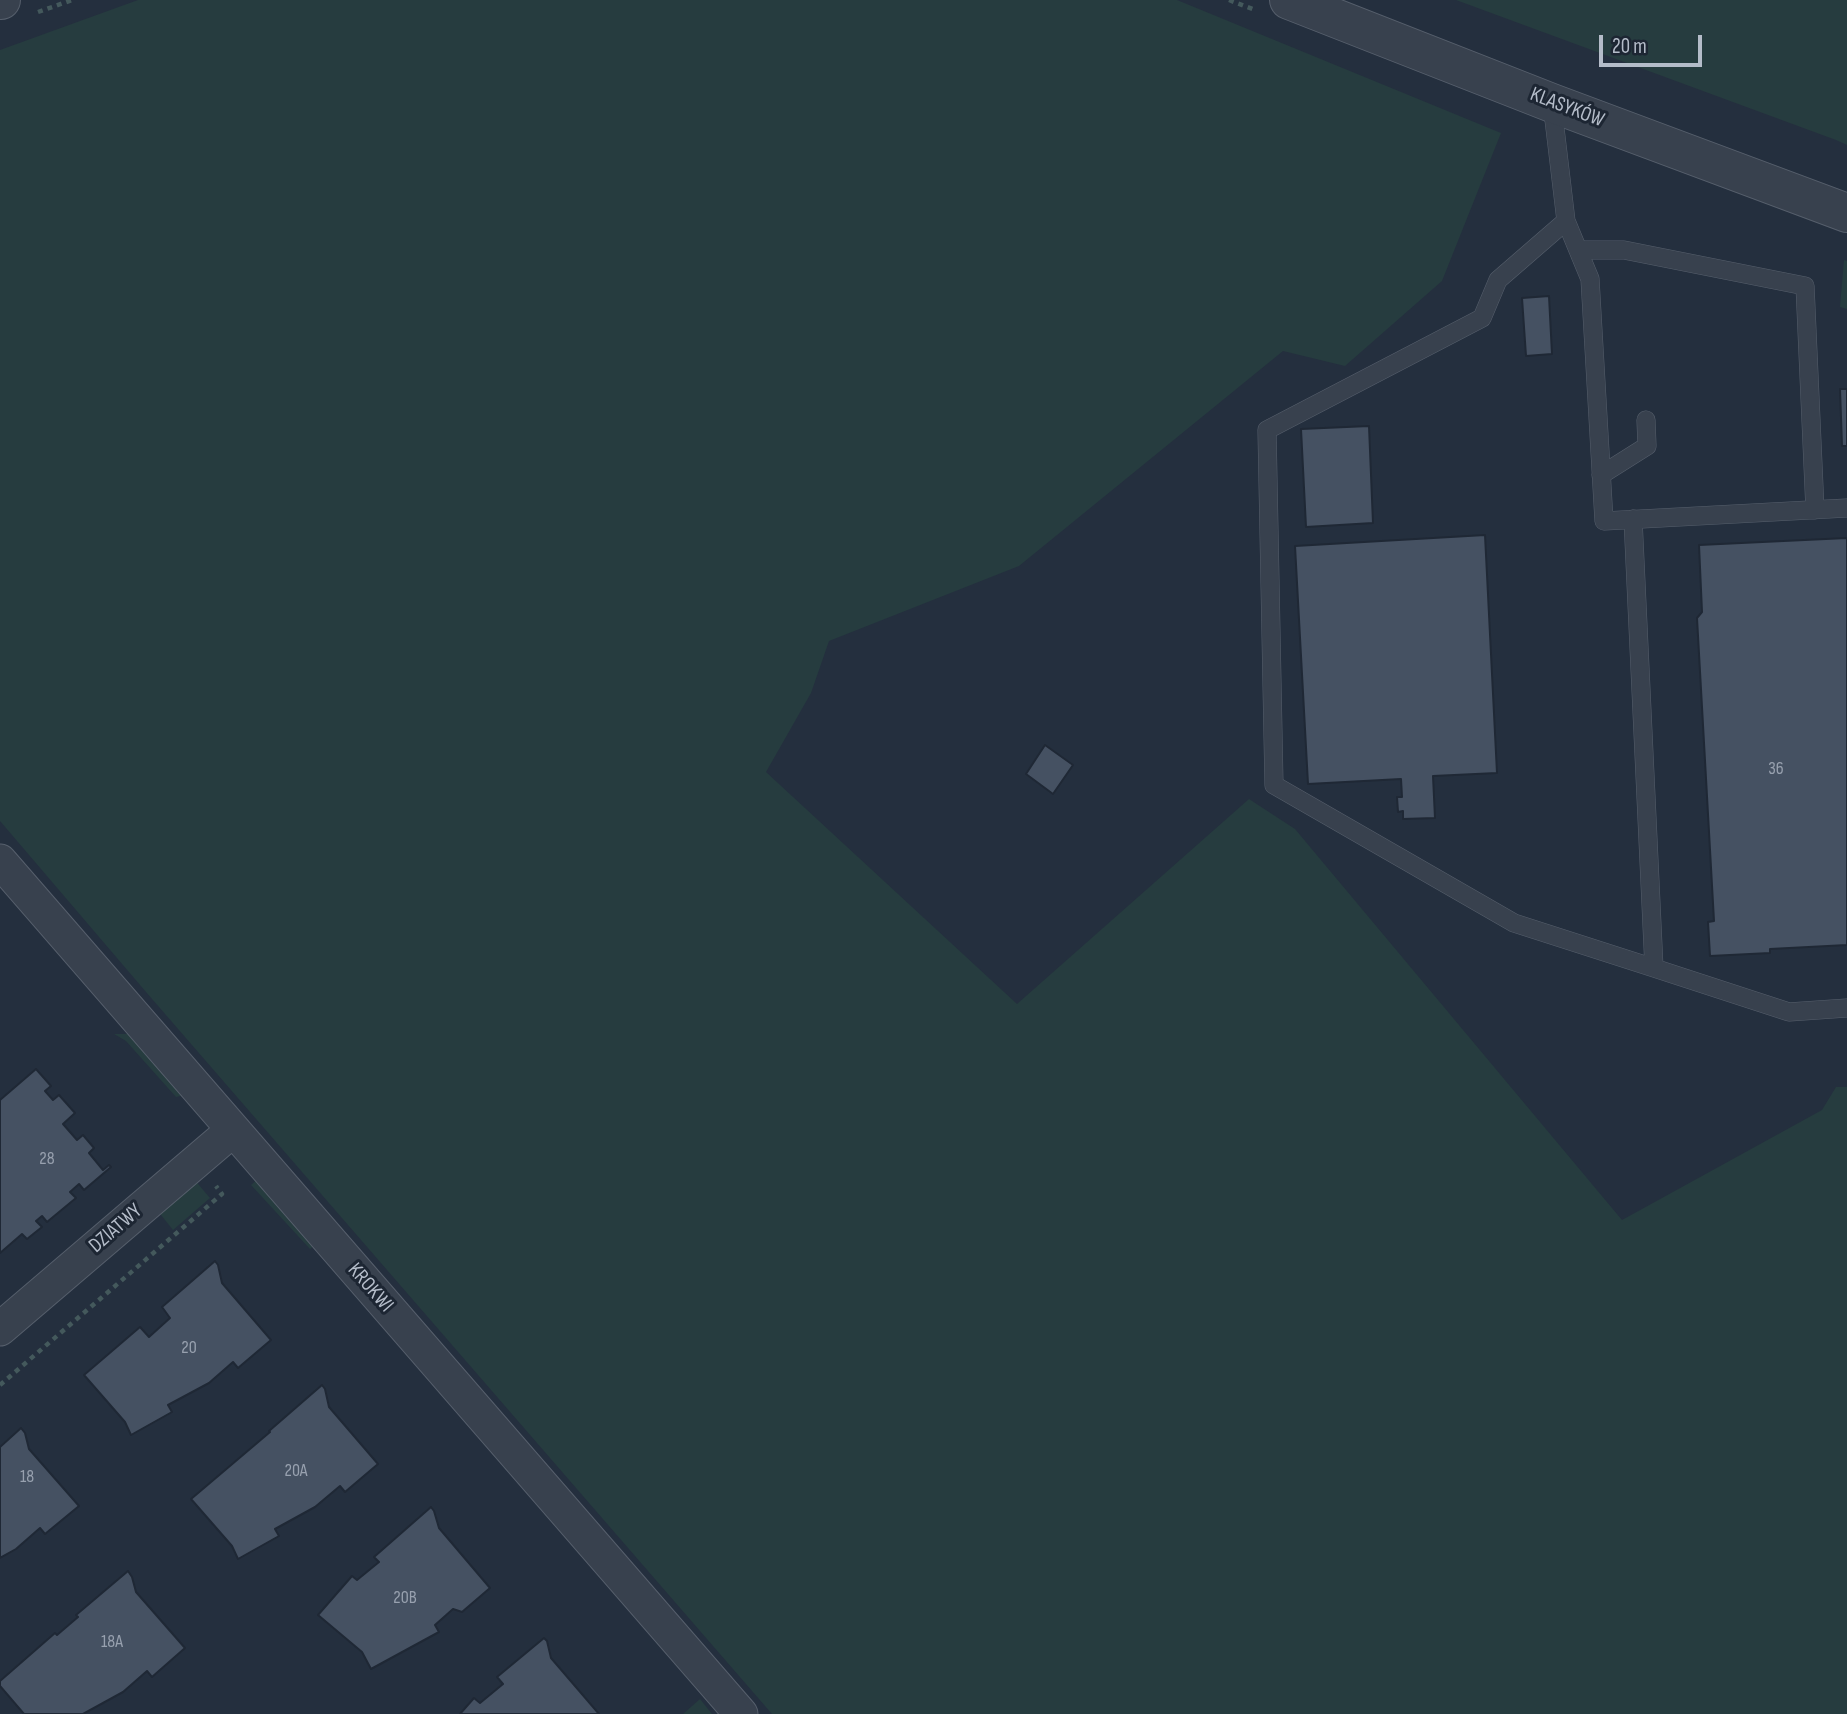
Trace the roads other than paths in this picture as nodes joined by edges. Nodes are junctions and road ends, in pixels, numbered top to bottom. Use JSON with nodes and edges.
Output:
{"nodes":[{"id":1,"x":1289,"y":0,"type":"edge"},
{"id":2,"x":1552,"y":103,"type":"junction"},
{"id":3,"x":1847,"y":213,"type":"edge"},
{"id":4,"x":1566,"y":221,"type":"junction"},
{"id":5,"x":1578,"y":250,"type":"junction"},
{"id":6,"x":1646,"y":420,"type":"dead end"},
{"id":7,"x":1601,"y":475,"type":"junction"},
{"id":8,"x":1847,"y":508,"type":"edge"},
{"id":9,"x":1815,"y":510,"type":"junction"},
{"id":10,"x":1633,"y":519,"type":"junction"},
{"id":11,"x":0,"y":861,"type":"edge"},
{"id":12,"x":1654,"y":968,"type":"junction"},
{"id":13,"x":1847,"y":1008,"type":"edge"},
{"id":14,"x":233,"y":1130,"type":"junction"},
{"id":15,"x":0,"y":1329,"type":"edge"},
{"id":16,"x":741,"y":1714,"type":"edge"}],
"edges":[{"from":1,"to":2,"type":"street","name":"KLASYKÓW"},
{"from":2,"to":3,"type":"street","name":"KLASYKÓW"},
{"from":2,"to":4,"type":"lane"},
{"from":4,"to":5,"type":"lane"},
{"from":4,"to":12,"type":"lane"},
{"from":5,"to":7,"type":"lane"},
{"from":5,"to":9,"type":"lane"},
{"from":6,"to":7,"type":"lane"},
{"from":7,"to":10,"type":"lane"},
{"from":8,"to":9,"type":"lane"},
{"from":9,"to":10,"type":"lane"},
{"from":10,"to":12,"type":"lane"},
{"from":11,"to":14,"type":"street","name":"KROKWI"},
{"from":12,"to":13,"type":"lane"},
{"from":14,"to":15,"type":"street","name":"DZIATWY"},
{"from":14,"to":16,"type":"street","name":"KROKWI"}]}
